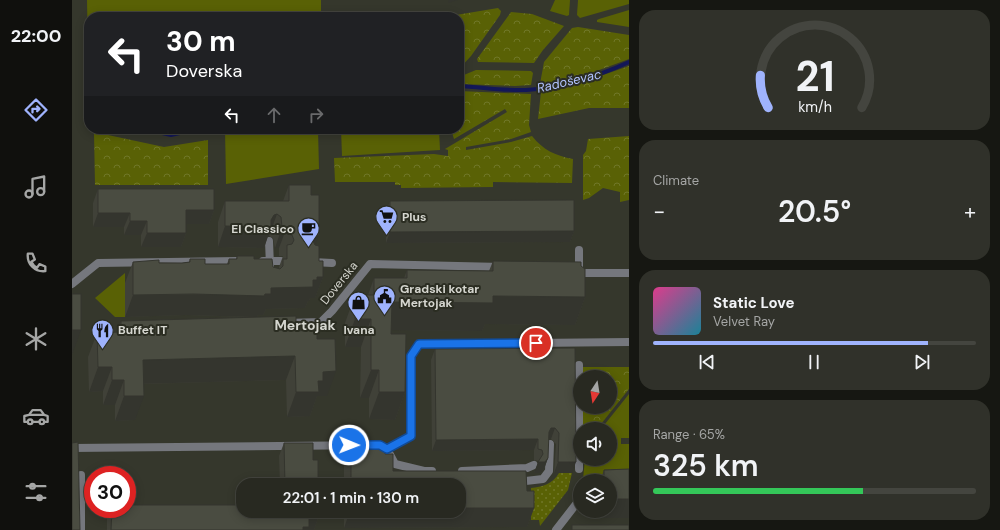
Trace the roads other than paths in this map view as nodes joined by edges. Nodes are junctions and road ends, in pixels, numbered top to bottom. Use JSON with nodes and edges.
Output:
{"nodes":[{"id":1,"x":269,"y":241,"type":"edge"},
{"id":2,"x":579,"y":250,"type":"dead end"},
{"id":3,"x":269,"y":261,"type":"junction"},
{"id":4,"x":281,"y":261,"type":"edge"},
{"id":5,"x":311,"y":262,"type":"edge"},
{"id":6,"x":332,"y":262,"type":"dead end"},
{"id":7,"x":508,"y":267,"type":"edge"},
{"id":8,"x":629,"y":273,"type":"edge"},
{"id":9,"x":270,"y":277,"type":"edge"},
{"id":10,"x":72,"y":284,"type":"edge"},
{"id":11,"x":277,"y":323,"type":"edge"},
{"id":12,"x":629,"y":342,"type":"edge"},
{"id":13,"x":579,"y":365,"type":"dead end"},
{"id":14,"x":550,"y":444,"type":"edge"},
{"id":15,"x":72,"y":448,"type":"edge"},
{"id":16,"x":387,"y":449,"type":"junction"},
{"id":17,"x":534,"y":465,"type":"dead end"},
{"id":18,"x":579,"y":469,"type":"dead end"},
{"id":19,"x":439,"y":471,"type":"edge"},
{"id":20,"x":81,"y":475,"type":"dead end"},
{"id":21,"x":476,"y":479,"type":"edge"},
{"id":22,"x":512,"y":482,"type":"edge"},
{"id":23,"x":573,"y":508,"type":"edge"},
{"id":24,"x":81,"y":530,"type":"edge"},
{"id":25,"x":556,"y":530,"type":"edge"}],
"edges":[{"from":1,"to":3,"type":"street"},
{"from":2,"to":8,"type":"street"},
{"from":3,"to":4,"type":"street"},
{"from":3,"to":9,"type":"street"},
{"from":3,"to":10,"type":"street"},
{"from":5,"to":6,"type":"street"},
{"from":7,"to":11,"type":"street","name":"Doverska"},
{"from":12,"to":16,"type":"street"},
{"from":13,"to":18,"type":"street"},
{"from":14,"to":22,"type":"street"},
{"from":15,"to":16,"type":"street"},
{"from":16,"to":19,"type":"street"},
{"from":17,"to":21,"type":"street"},
{"from":20,"to":24,"type":"street"},
{"from":23,"to":25,"type":"street"}]}
